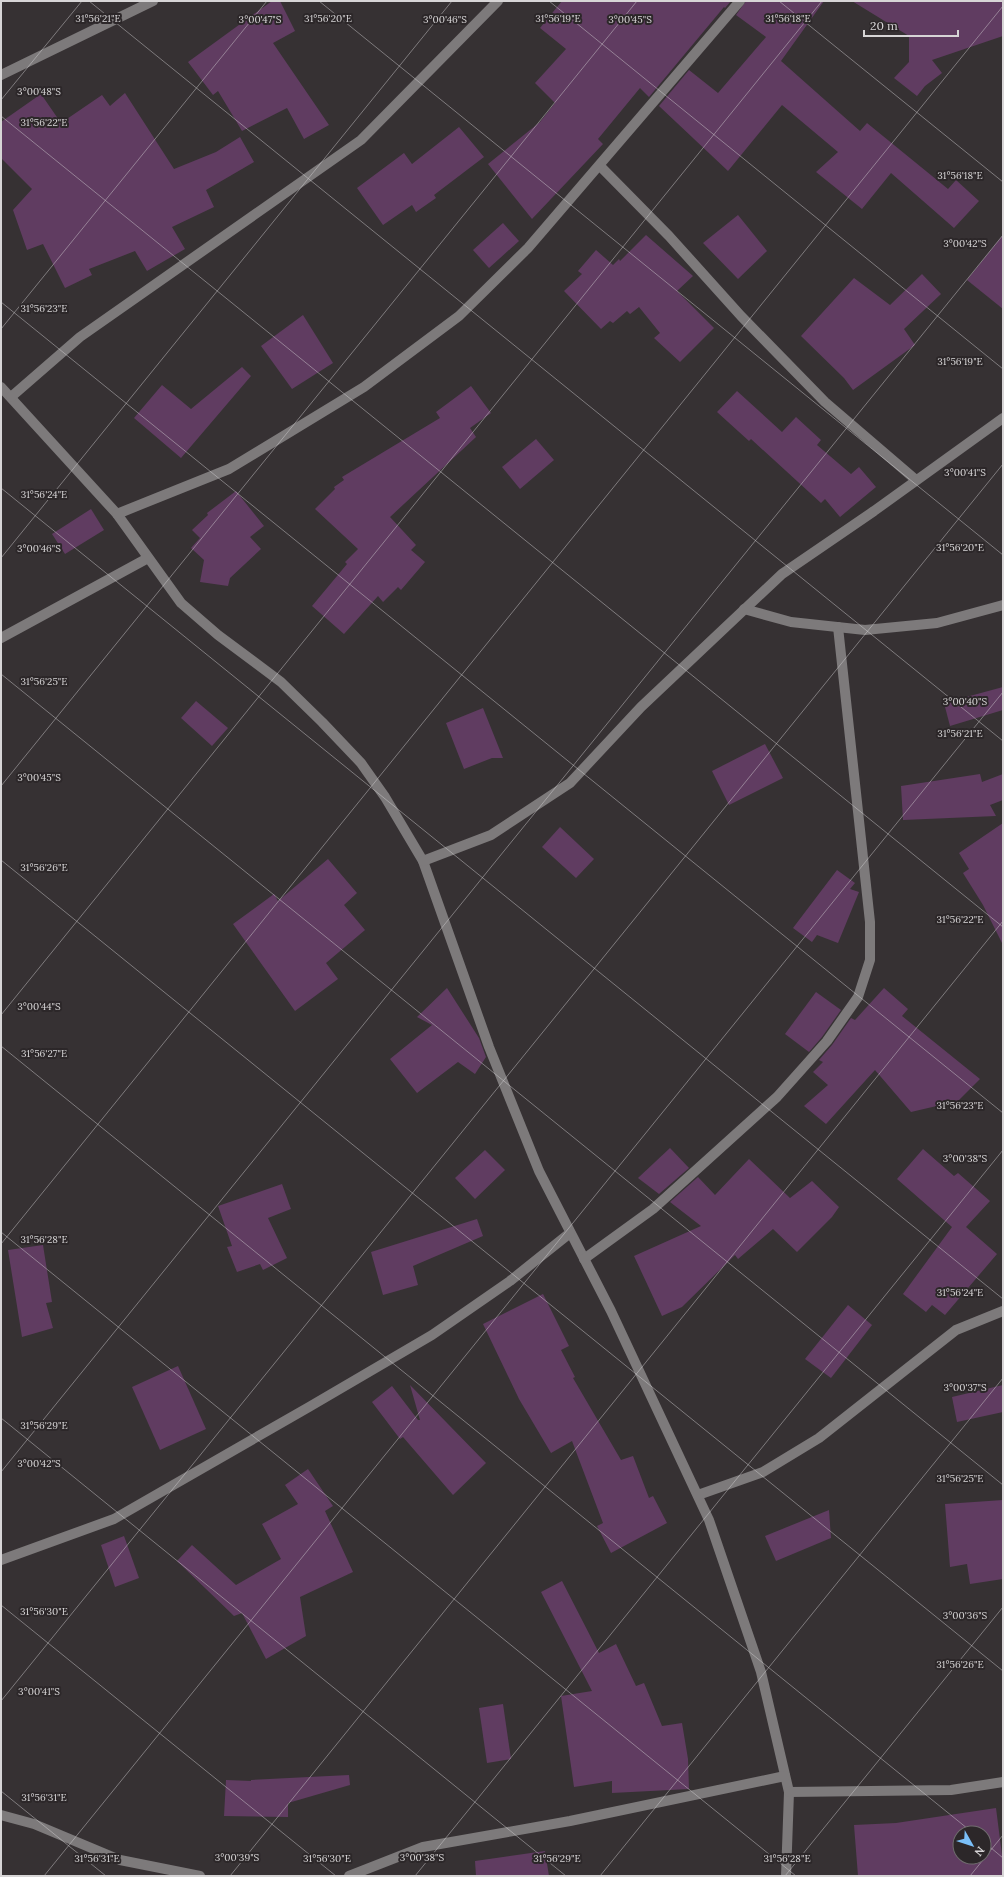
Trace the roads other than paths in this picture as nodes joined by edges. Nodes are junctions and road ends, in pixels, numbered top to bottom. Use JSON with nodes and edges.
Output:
{"nodes":[{"id":1,"x":153,"y":1,"type":"edge"},
{"id":2,"x":498,"y":1,"type":"edge"},
{"id":3,"x":740,"y":1,"type":"edge"},
{"id":4,"x":1,"y":75,"type":"edge"},
{"id":5,"x":600,"y":166,"type":"junction"},
{"id":6,"x":1,"y":387,"type":"edge"},
{"id":7,"x":11,"y":397,"type":"junction"},
{"id":8,"x":1003,"y":418,"type":"edge"},
{"id":9,"x":916,"y":480,"type":"junction"},
{"id":10,"x":116,"y":514,"type":"junction"},
{"id":11,"x":148,"y":558,"type":"junction"},
{"id":12,"x":1003,"y":605,"type":"edge"},
{"id":13,"x":744,"y":609,"type":"junction"},
{"id":14,"x":838,"y":627,"type":"junction"},
{"id":15,"x":1,"y":638,"type":"edge"},
{"id":16,"x":423,"y":862,"type":"junction"},
{"id":17,"x":570,"y":1233,"type":"junction"},
{"id":18,"x":584,"y":1259,"type":"junction"},
{"id":19,"x":1003,"y":1311,"type":"edge"},
{"id":20,"x":698,"y":1495,"type":"junction"},
{"id":21,"x":1,"y":1560,"type":"edge"},
{"id":22,"x":785,"y":1776,"type":"junction"},
{"id":23,"x":1003,"y":1782,"type":"edge"},
{"id":24,"x":789,"y":1792,"type":"junction"},
{"id":25,"x":1,"y":1815,"type":"edge"},
{"id":26,"x":200,"y":1876,"type":"edge"},
{"id":27,"x":349,"y":1876,"type":"edge"},
{"id":28,"x":786,"y":1876,"type":"edge"}],
"edges":[{"from":1,"to":4,"type":"street"},
{"from":2,"to":7,"type":"street"},
{"from":3,"to":5,"type":"street"},
{"from":5,"to":9,"type":"street"},
{"from":5,"to":10,"type":"street"},
{"from":6,"to":7,"type":"street"},
{"from":7,"to":10,"type":"street"},
{"from":8,"to":9,"type":"street"},
{"from":9,"to":13,"type":"street"},
{"from":10,"to":11,"type":"street"},
{"from":11,"to":15,"type":"street"},
{"from":11,"to":16,"type":"street"},
{"from":12,"to":14,"type":"street"},
{"from":13,"to":14,"type":"street"},
{"from":13,"to":16,"type":"street"},
{"from":14,"to":18,"type":"street"},
{"from":16,"to":17,"type":"street"},
{"from":17,"to":18,"type":"street"},
{"from":17,"to":21,"type":"street"},
{"from":18,"to":20,"type":"street"},
{"from":19,"to":20,"type":"street"},
{"from":20,"to":22,"type":"street"},
{"from":22,"to":24,"type":"street"},
{"from":22,"to":27,"type":"street"},
{"from":23,"to":24,"type":"street"},
{"from":24,"to":28,"type":"street"},
{"from":25,"to":26,"type":"street"}]}
